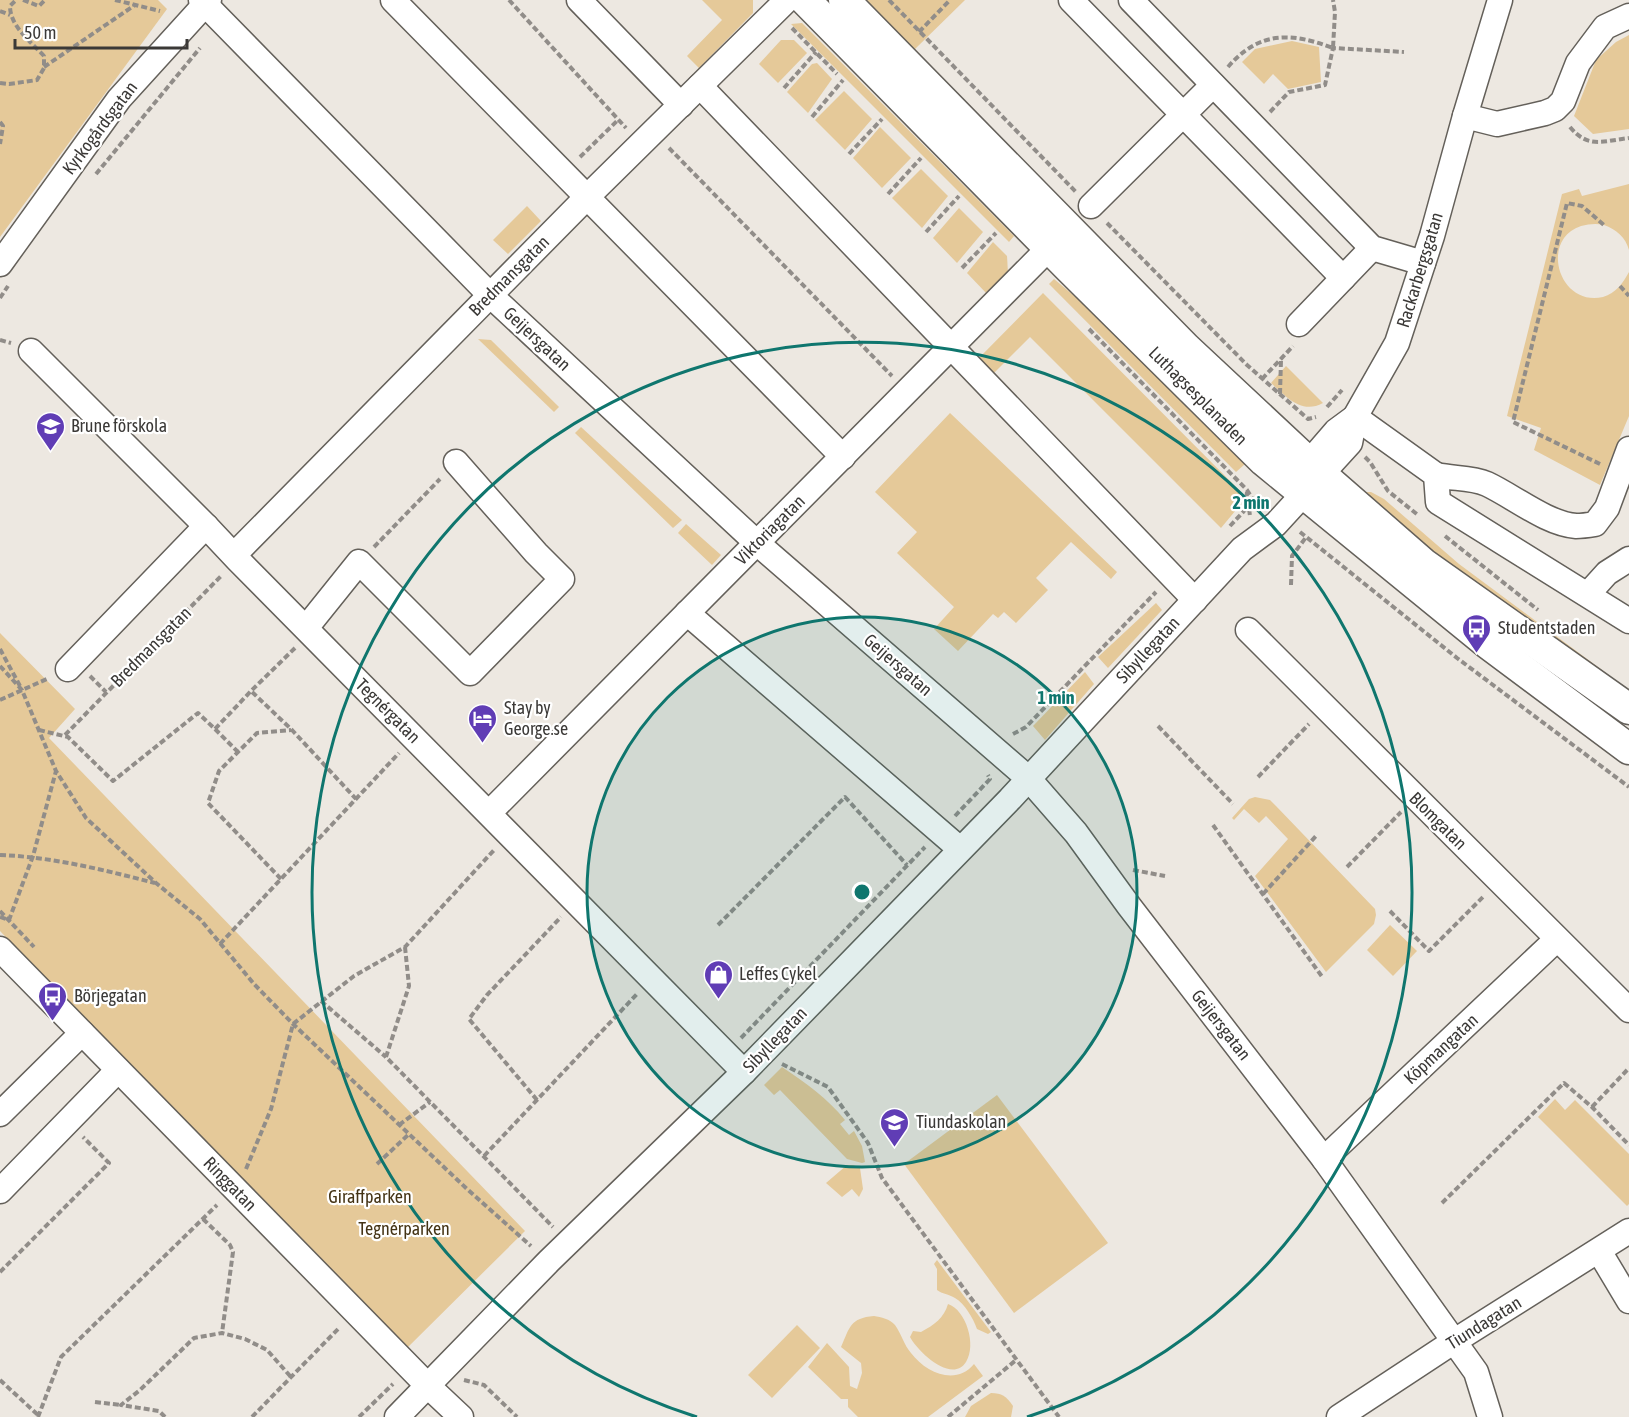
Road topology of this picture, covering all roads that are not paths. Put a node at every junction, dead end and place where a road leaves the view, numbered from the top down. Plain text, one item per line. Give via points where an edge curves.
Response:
1 (393, 0) edge
2 (579, 0) edge
3 (787, 0) edge
4 (806, 0) edge
5 (844, 0) edge
6 (1071, 0) edge
7 (1131, 0) edge
8 (1500, 0) edge
9 (205, 2) edge
10 (1629, 16) edge
11 (1213, 85) junction
12 (700, 86) junction
13 (681, 105) junction
14 (1183, 114) junction
15 (1465, 116) junction
16 (592, 192) junction
17 (1091, 206) dead end
18 (1050, 247) junction
19 (1372, 248) junction
20 (1423, 263) junction
21 (5, 272) edge
22 (1343, 278) junction
23 (490, 295) junction
24 (1297, 334) road end
25 (951, 348) junction
26 (31, 351) dead end
27 (1355, 417) junction
28 (1629, 449) edge
29 (843, 457) junction
30 (456, 462) road end
31 (1436, 475) junction
32 (1624, 477) edge
33 (1306, 479) junction
34 (206, 526) junction
35 (757, 543) junction
36 (236, 557) junction
37 (1629, 559) edge
38 (1588, 594) junction
39 (1195, 600) junction
40 (687, 613) junction
41 (1629, 621) edge
42 (308, 630) junction
43 (1248, 630) dead end
44 (68, 669) road end
45 (1629, 709) edge
46 (1629, 748) edge
47 (1028, 778) junction
48 (489, 813) junction
49 (960, 849) junction
50 (1557, 939) junction
51 (0, 949) edge
52 (1629, 1010) edge
53 (82, 1033) junction
54 (118, 1070) junction
55 (744, 1072) junction
56 (0, 1114) edge
57 (1324, 1159) junction
58 (0, 1191) edge
59 (1629, 1231) edge
60 (1599, 1251) junction
61 (1629, 1301) edge
62 (1453, 1342) junction
63 (434, 1380) junction
64 (397, 1417) edge
65 (461, 1417) edge
66 (1340, 1417) edge
67 (1490, 1417) edge

1 - 16 street
2 - 13 street
3 - 12 street, Bredmansgatan
4 - 18 main road, Luthagsesplanaden
5 - 33 main road, Luthagsesplanaden via 1186,348
6 - 14 street
7 - 11 street
8 - 15 street, Rackarbergsgatan
9 - 21 street, Kyrkogårdsgatan via 119,99
9 - 23 street, Geijersgatan via 220,22
10 - 15 street via 1605,27 1578,63 1563,102 1555,109 1497,124
11 - 14 street
11 - 19 street
12 - 13 street, Bredmansgatan
12 - 25 street
13 - 16 street, Bredmansgatan
14 - 17 street
14 - 22 street
15 - 20 street, Rackarbergsgatan
16 - 23 street, Bredmansgatan
16 - 29 street
18 - 25 street, Viktoriagatan
18 - 33 main road, Luthagsesplanaden via 1247,444
19 - 20 street
19 - 22 street
20 - 27 street, Rackarbergsgatan via 1397,344
22 - 24 street
23 - 35 street, Geijersgatan
23 - 36 street, Bredmansgatan
25 - 29 street, Viktoriagatan
25 - 39 street
26 - 34 street, Tegnérgatan
27 - 31 street
27 - 33 street, Rackarbergsgatan via 1350,443
28 - 32 street
29 - 35 street, Viktoriagatan
30 - 42 street via 562,579 470,673 359,562
31 - 32 street via 1485,483 1564,524 1577,526 1594,524
31 - 38 street via 1438,502
33 - 39 street, Sibyllegatan via 1264,514 1242,549
33 - 45 main road, Luthagsesplanaden
33 - 46 main road, Luthagsesplanaden via 1487,643
34 - 36 street, Tegnérgatan
34 - 44 street
35 - 40 street, Viktoriagatan
35 - 47 street, Geijersgatan
36 - 42 street, Tegnérgatan
37 - 38 street
38 - 41 street
39 - 47 street, Sibyllegatan
40 - 48 street, Viktoriagatan
40 - 49 street
42 - 48 street, Tegnérgatan
43 - 50 street, Blomgatan
47 - 49 street, Sibyllegatan
47 - 57 street, Geijersgatan via 1076,833
48 - 55 street, Tegnérgatan
49 - 55 street, Sibyllegatan
50 - 52 street, Blomgatan
50 - 57 street, Köpmangatan
51 - 53 street, Ringgatan
53 - 54 street, Ringgatan
53 - 56 street
54 - 58 street
54 - 63 street, Ringgatan via 410,1367
55 - 63 street, Sibyllegatan via 549,1261
57 - 62 street, Geijersgatan
59 - 60 street, Tiundagatan
60 - 61 street
60 - 62 street, Tiundagatan
62 - 66 street, Tiundagatan
62 - 67 street, Geijersgatan via 1476,1372
63 - 64 street, Sibyllegatan
63 - 65 street, Ringgatan

